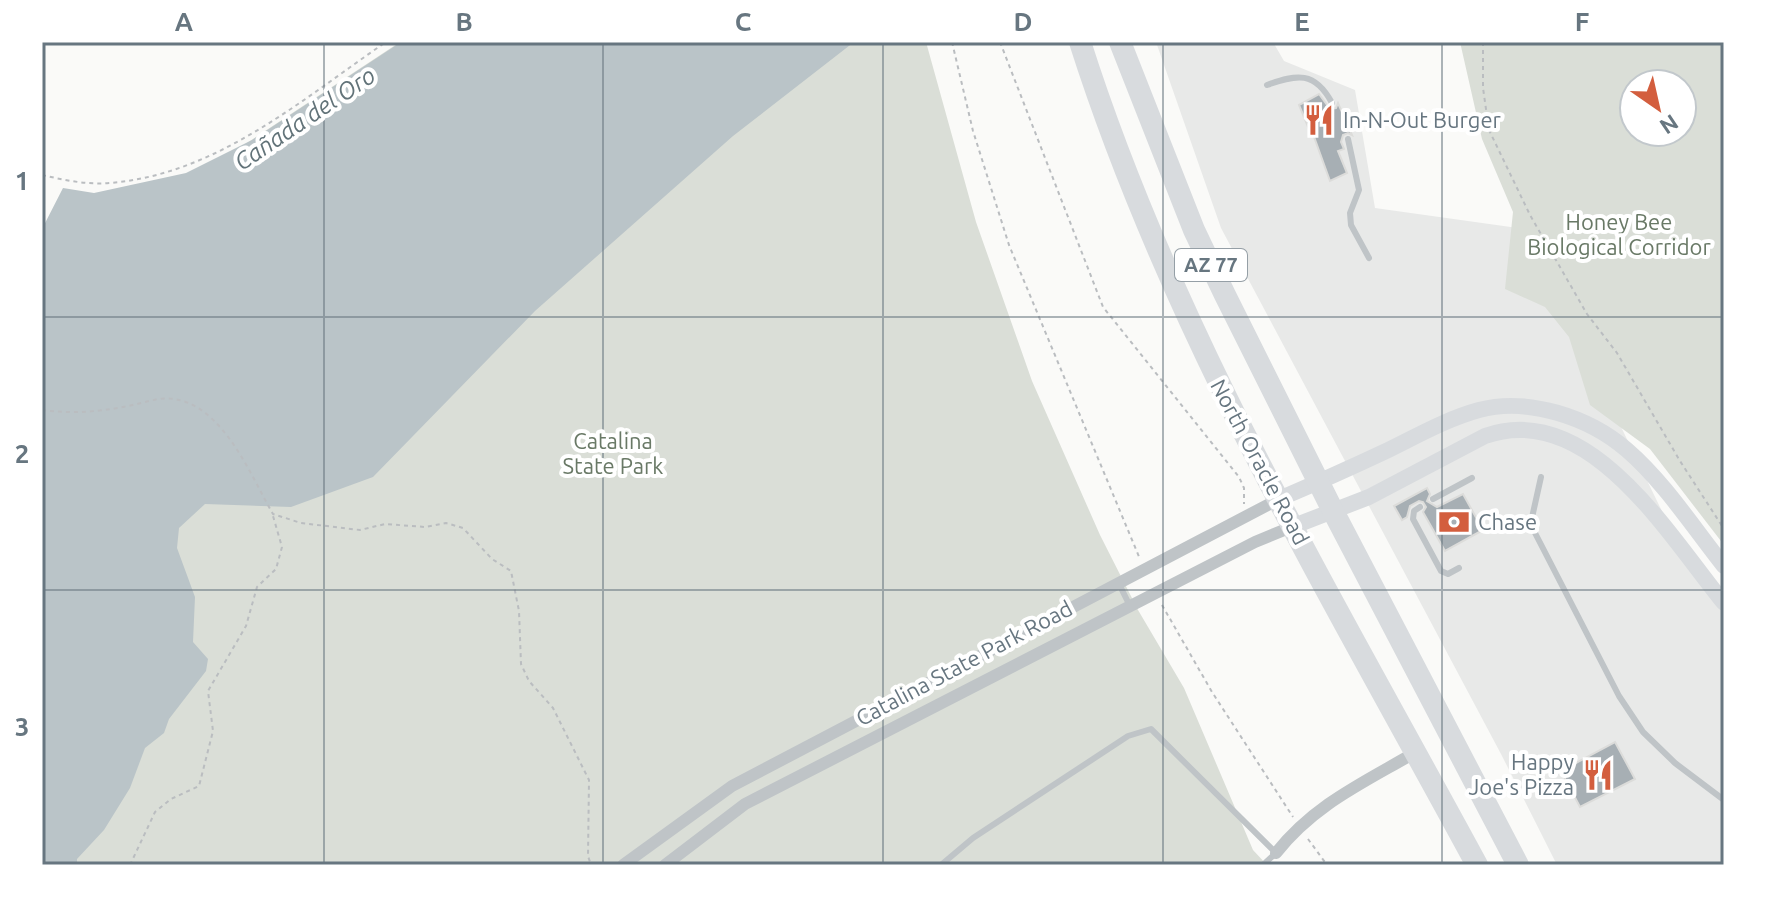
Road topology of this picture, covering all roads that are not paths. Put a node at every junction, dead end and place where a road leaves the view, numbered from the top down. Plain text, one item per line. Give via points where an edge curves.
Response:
1 (1080, 42) edge
2 (1120, 42) edge
3 (1267, 85) dead end
4 (1332, 103) dead end
5 (1348, 139) dead end
6 (1369, 258) dead end
7 (1541, 477) dead end
8 (1472, 478) dead end
9 (1318, 482) junction
10 (1279, 499) junction
11 (1433, 499) dead end
12 (1420, 507) dead end
13 (1333, 511) junction
14 (1294, 526) junction
15 (1724, 566) edge
16 (1459, 568) dead end
17 (1118, 582) junction
18 (1724, 603) edge
19 (1130, 606) junction
20 (1416, 752) junction
21 (1724, 800) edge
22 (1276, 853) junction
23 (623, 865) edge
24 (665, 865) edge
25 (941, 865) edge
26 (1263, 865) edge
27 (1477, 865) edge
28 (1518, 865) edge

1 - 10 highway, North Oracle Road / AZ 77 via 1161,262
2 - 9 highway, North Oracle Road / AZ 77 via 1194,230
3 - 4 lane via 1294,76 1310,80 1325,88
5 - 6 lane via 1359,190 1351,225
7 - 21 lane via 1533,529 1619,696 1643,732
8 - 11 lane
9 - 10 street, Catalina State Park Road
9 - 13 highway, North Oracle Road / AZ 77
9 - 15 street, Catalina State Park Road via 1456,418 1495,407 1535,409 1587,425 1627,450
10 - 14 highway, North Oracle Road / AZ 77
10 - 17 street, Catalina State Park Road
12 - 16 lane via 1413,519 1441,571 1448,574
13 - 14 street
13 - 18 street via 1497,431 1551,435 1589,451 1613,469
13 - 28 highway, North Oracle Road / AZ 77
14 - 19 street, Catalina State Park Road
14 - 20 highway, North Oracle Road / AZ 77
17 - 19 lane
17 - 23 street, Catalina State Park Road via 732,786
19 - 24 street, Catalina State Park Road via 745,804
20 - 22 street via 1320,808
20 - 27 highway, North Oracle Road / AZ 77
22 - 25 lane via 1151,729 1128,736 973,838
22 - 26 lane

